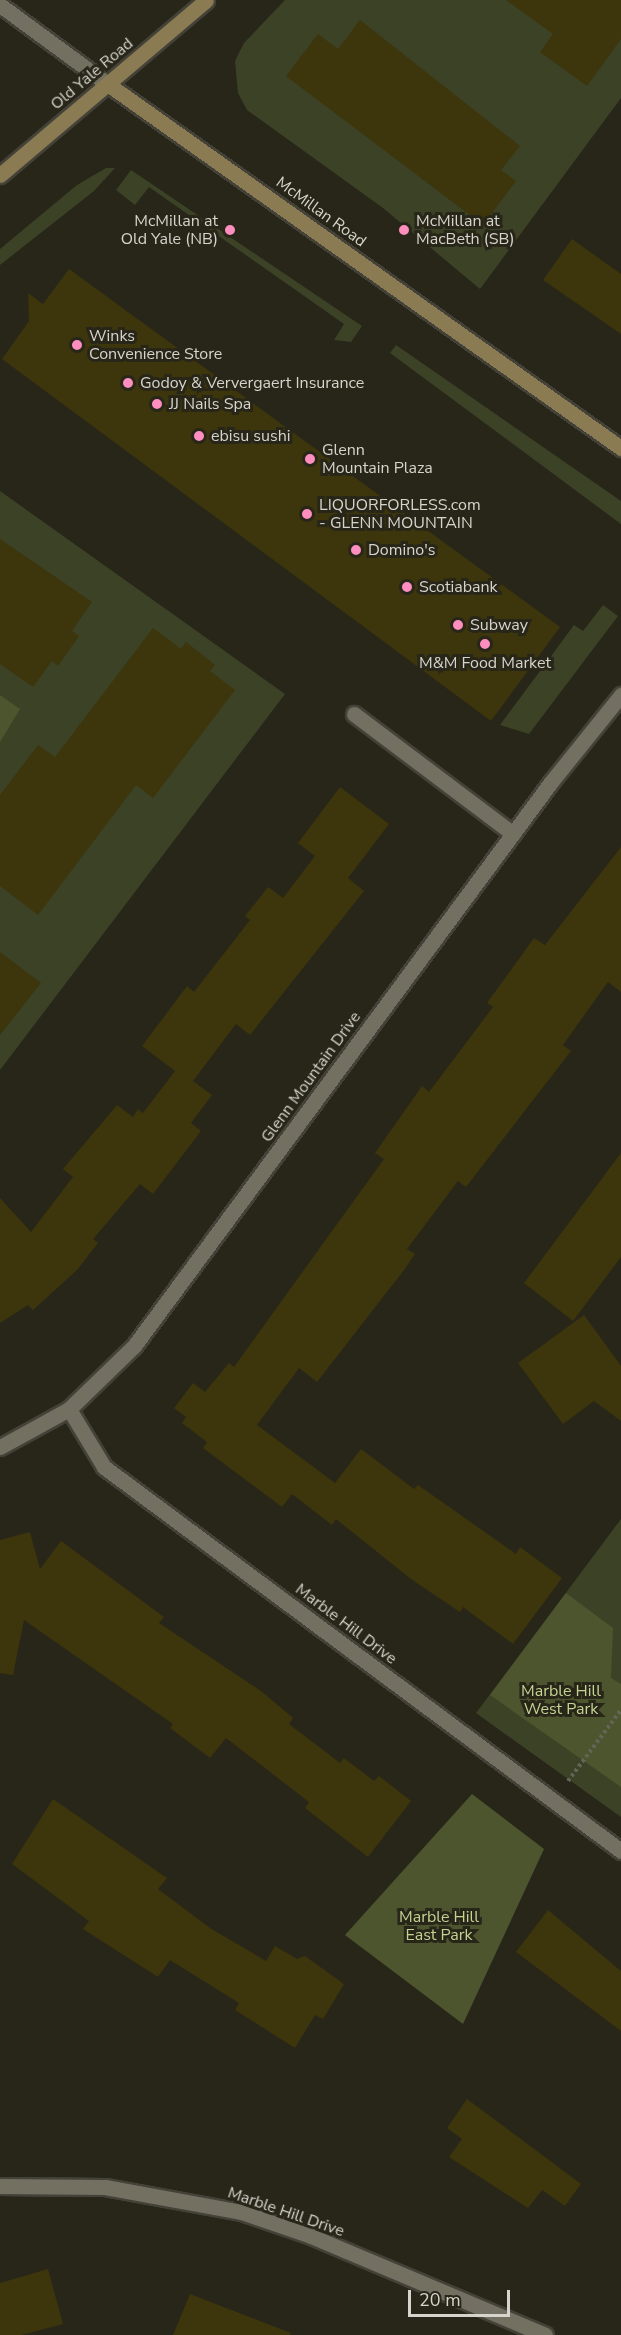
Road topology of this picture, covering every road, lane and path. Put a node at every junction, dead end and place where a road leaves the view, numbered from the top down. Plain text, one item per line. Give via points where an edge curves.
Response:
1 (206, 0) edge
2 (0, 5) edge
3 (109, 85) junction
4 (0, 175) edge
5 (621, 448) edge
6 (621, 695) edge
7 (354, 714) dead end
8 (513, 834) junction
9 (69, 1409) junction
10 (0, 1447) edge
11 (621, 1710) edge
12 (553, 1801) junction
13 (621, 1851) edge
14 (0, 2186) edge
15 (545, 2335) edge

1 - 3 main road, Old Yale Road
2 - 3 street, McMillan Road
3 - 4 main road, Old Yale Road
3 - 5 main road, McMillan Road
6 - 8 street, Glenn Mountain Drive
7 - 8 street
8 - 9 street, Glenn Mountain Drive via 134,1346
9 - 10 street, Glenn Mountain Drive
9 - 12 street, Marble Hill Drive via 104,1467
11 - 12 path
12 - 13 street, Marble Hill Drive
14 - 15 street, Marble Hill Drive via 105,2187 241,2212 311,2236

